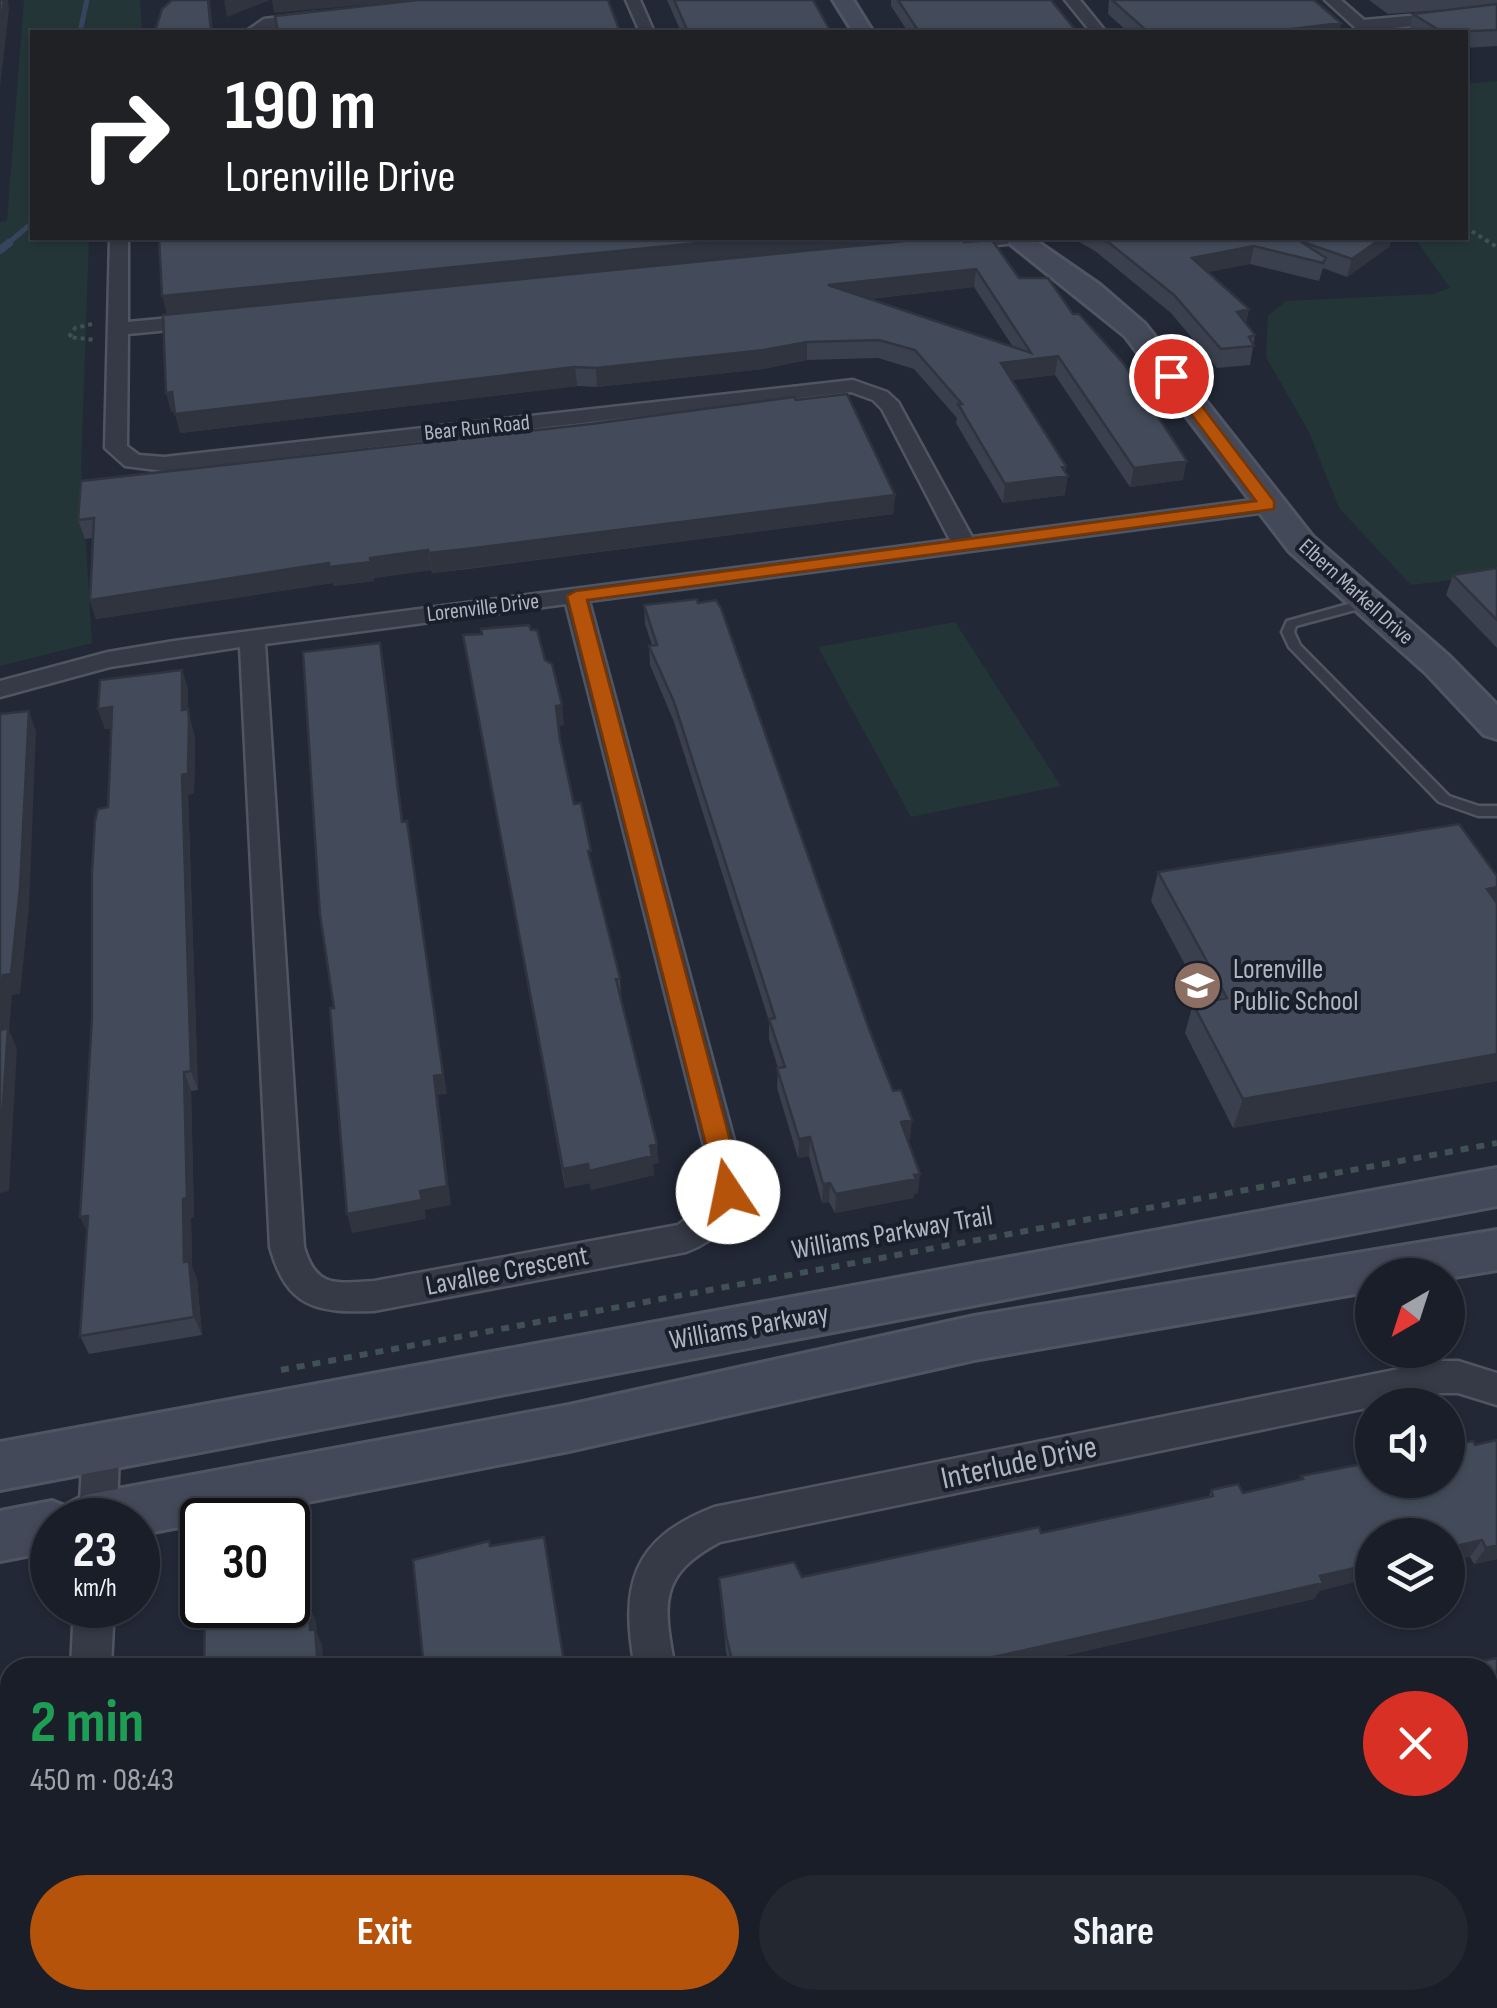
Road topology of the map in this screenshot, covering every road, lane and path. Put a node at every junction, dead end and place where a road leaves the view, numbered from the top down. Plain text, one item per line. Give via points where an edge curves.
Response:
1 (633, 0) edge
2 (843, 0) edge
3 (1072, 0) edge
4 (1332, 0) edge
5 (1497, 12) edge
6 (324, 16) edge
7 (1364, 29) edge
8 (256, 30) edge
9 (646, 30) edge
10 (862, 30) edge
11 (1097, 30) edge
12 (1468, 229) edge
13 (119, 240) edge
14 (988, 240) edge
15 (1019, 240) edge
16 (922, 247) edge
17 (1497, 247) edge
18 (230, 318) edge
19 (108, 331) junction
20 (1268, 505) junction
21 (965, 546) junction
22 (576, 596) junction
23 (1366, 603) junction
24 (252, 638) junction
25 (0, 688) edge
26 (1497, 727) edge
27 (1497, 811) edge
28 (1497, 1143) edge
29 (1497, 1187) edge
30 (1497, 1250) edge
31 (270, 1373) dead end
32 (1497, 1388) edge
33 (101, 1446) junction
34 (0, 1466) edge
35 (89, 1498) edge
36 (160, 1506) edge
37 (30, 1531) edge
38 (0, 1536) edge
39 (93, 1628) edge
40 (91, 1658) edge
41 (653, 1658) edge

1 - 9 street
2 - 10 main road
3 - 11 street
4 - 7 street
5 - 7 street
6 - 8 street via 269,22
12 - 17 path
13 - 19 street, Bear Run Road
14 - 16 street
15 - 20 main road, Elbern Markell Drive via 1135,330
18 - 19 street
19 - 19 path via 75,341 68,334 81,326
19 - 21 street, Bear Run Road via 116,448 146,464 867,389 890,406
20 - 21 street, Lorenville Drive
20 - 23 main road, Elbern Markell Drive
21 - 22 street, Lorenville Drive
22 - 24 street, Lorenville Drive
22 - 24 street, Lavallee Crescent via 728,1192 718,1213 686,1238 374,1296 330,1298 308,1290 292,1272 286,1246
23 - 26 main road, Elbern Markell Drive
23 - 27 lane via 1291,624 1295,647 1444,800
24 - 25 street, Lorenville Drive via 108,660
28 - 31 path, Williams Parkway Trail
29 - 33 main road, Williams Parkway
30 - 36 main road, Williams Parkway via 974,1338 569,1428
32 - 41 street, Interlude Drive via 1440,1377 714,1525 686,1538 651,1573 645,1619
33 - 34 main road, Williams Parkway
33 - 35 street
37 - 38 main road, Williams Parkway
39 - 40 street

